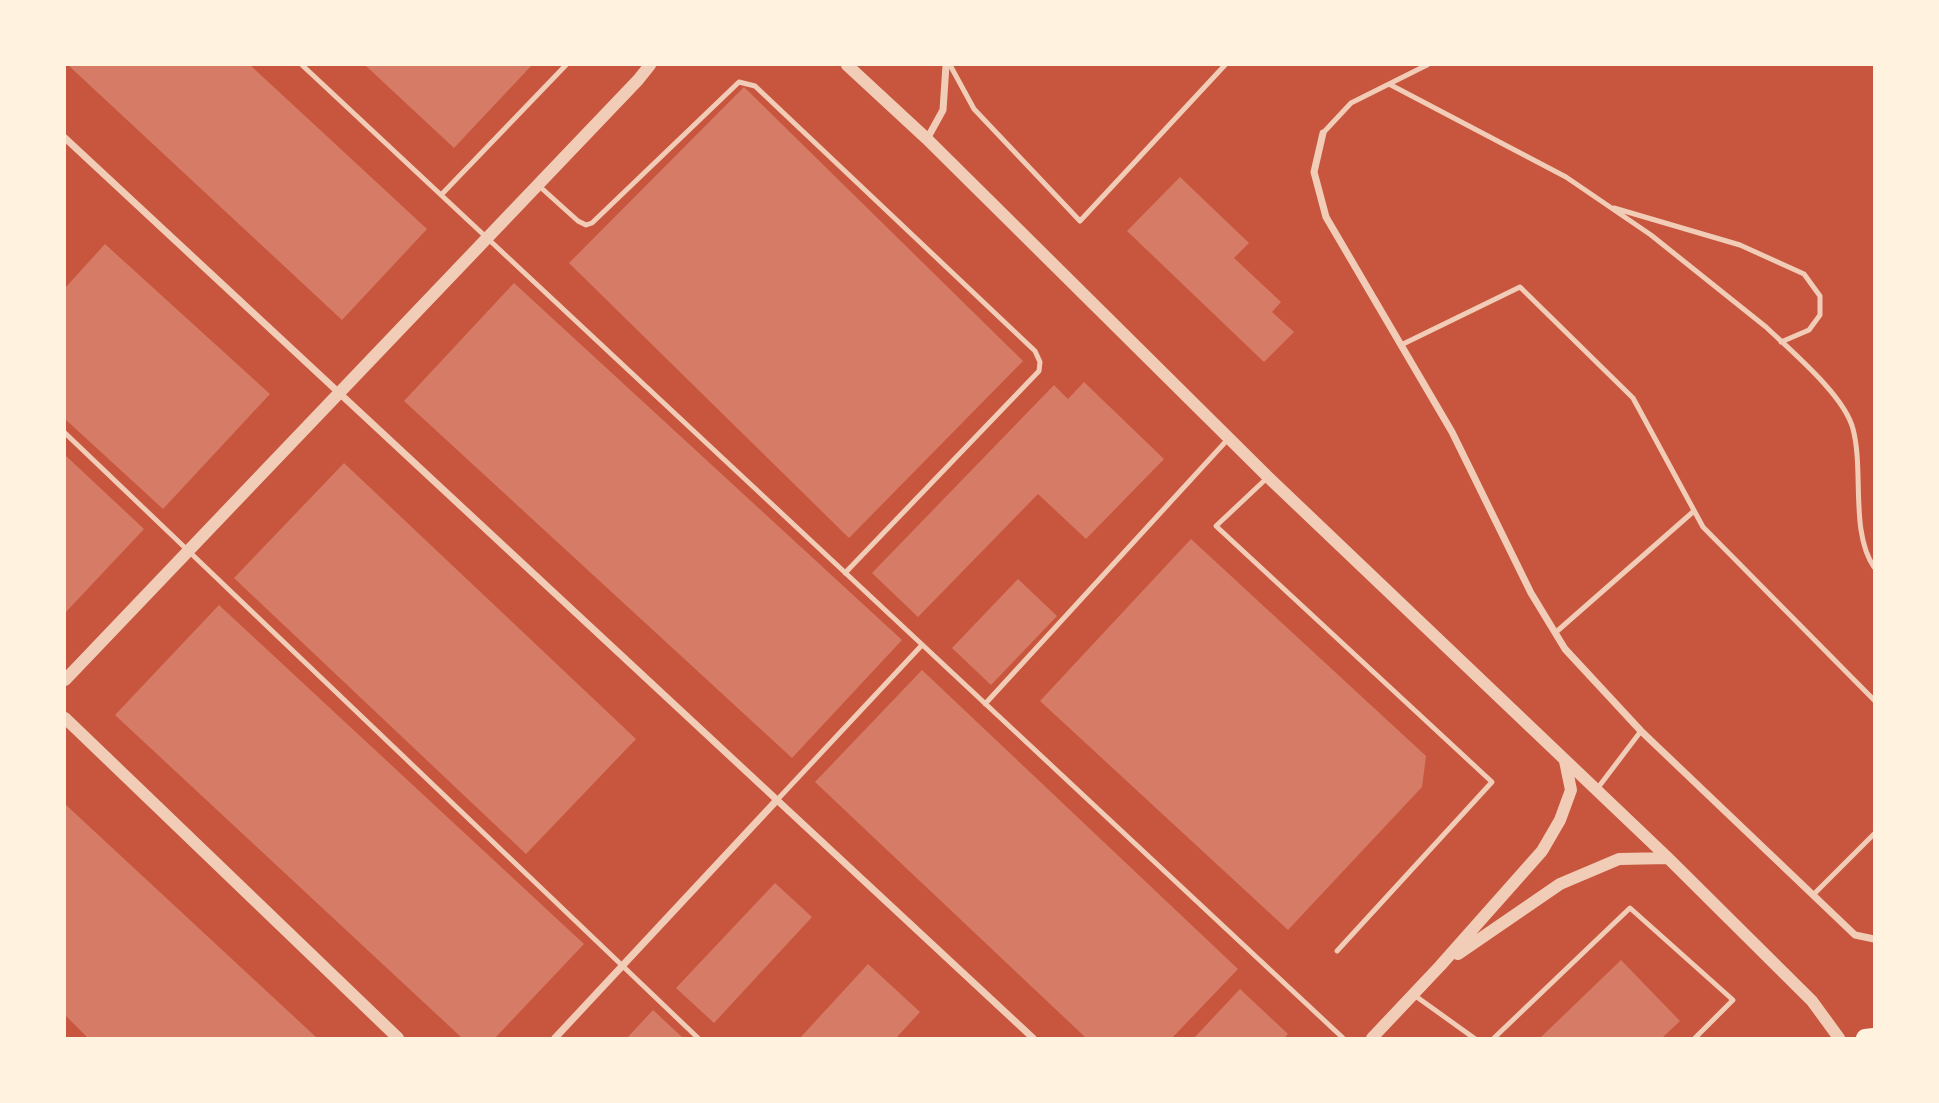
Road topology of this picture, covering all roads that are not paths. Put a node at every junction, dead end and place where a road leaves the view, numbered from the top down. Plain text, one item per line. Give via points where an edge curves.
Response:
1 (302, 65) edge
2 (566, 65) edge
3 (650, 65) edge
4 (659, 65) edge
5 (847, 65) edge
6 (948, 65) edge
7 (1225, 65) edge
8 (1427, 65) edge
9 (638, 80) junction
10 (1389, 84) junction
11 (1323, 133) joint
12 (65, 138) edge
13 (927, 139) junction
14 (538, 184) junction
15 (441, 195) junction
16 (1608, 206) junction
17 (487, 239) junction
18 (1781, 342) junction
19 (1401, 345) junction
20 (340, 392) junction
21 (65, 433) edge
22 (1229, 438) junction
23 (1268, 477) junction
24 (1694, 511) junction
25 (189, 551) junction
26 (1874, 567) edge
27 (845, 573) junction
28 (1555, 633) junction
29 (922, 645) junction
30 (65, 680) edge
31 (1874, 700) edge
32 (985, 704) junction
33 (65, 718) edge
34 (1641, 731) junction
35 (1565, 761) junction
36 (1597, 789) junction
37 (777, 800) junction
38 (1874, 834) edge
39 (1668, 858) junction
40 (1813, 895) junction
41 (1874, 939) edge
42 (1337, 951) dead end
43 (622, 966) junction
44 (1440, 966) junction
45 (1413, 995) junction
46 (1874, 1037) edge
47 (398, 1038) edge
48 (555, 1038) edge
49 (698, 1038) edge
50 (1033, 1038) edge
51 (1343, 1038) edge
52 (1372, 1038) edge
53 (1474, 1038) edge
54 (1493, 1038) edge
55 (1695, 1038) edge
56 (1839, 1038) edge
57 (1865, 1038) edge

1 - 15 lane
2 - 15 lane
3 - 9 street
4 - 9 street
5 - 13 street
6 - 7 lane via 974,109 1080,221
6 - 13 street via 943,110
8 - 10 lane
9 - 14 street
10 - 11 lane via 1351,103
10 - 16 lane via 1566,177
11 - 19 street via 1314,172 1326,217
12 - 20 street
13 - 22 street
14 - 17 street
14 - 27 lane via 578,221 592,223 740,82 755,86 1035,351 1040,371
15 - 17 lane
16 - 18 lane via 1651,235
16 - 18 lane via 1740,245 1804,274 1820,296 1820,316 1810,330
17 - 20 street
17 - 27 lane
18 - 26 lane via 1837,398 1853,428 1859,514 1867,557
19 - 24 lane via 1520,287 1633,398
19 - 28 street via 1452,432
20 - 25 street
20 - 37 street
21 - 25 lane
22 - 23 street
22 - 32 lane
23 - 35 street
23 - 42 lane via 1216,526 1492,782
24 - 28 lane
24 - 31 lane via 1703,527
25 - 30 street
25 - 43 lane
27 - 29 lane
28 - 34 street
29 - 32 lane
29 - 37 lane
32 - 51 lane
33 - 47 street
34 - 36 lane
34 - 40 street
35 - 36 street
35 - 44 street via 1571,790 1542,851
36 - 39 street
37 - 43 street
37 - 50 street
38 - 40 lane
39 - 44 street via 1619,859 1560,884
39 - 56 street via 1812,1001
40 - 41 street via 1855,935
43 - 48 street
43 - 49 lane
44 - 45 street
45 - 52 street
45 - 53 lane
46 - 57 main road
54 - 55 lane via 1630,908 1733,1000

